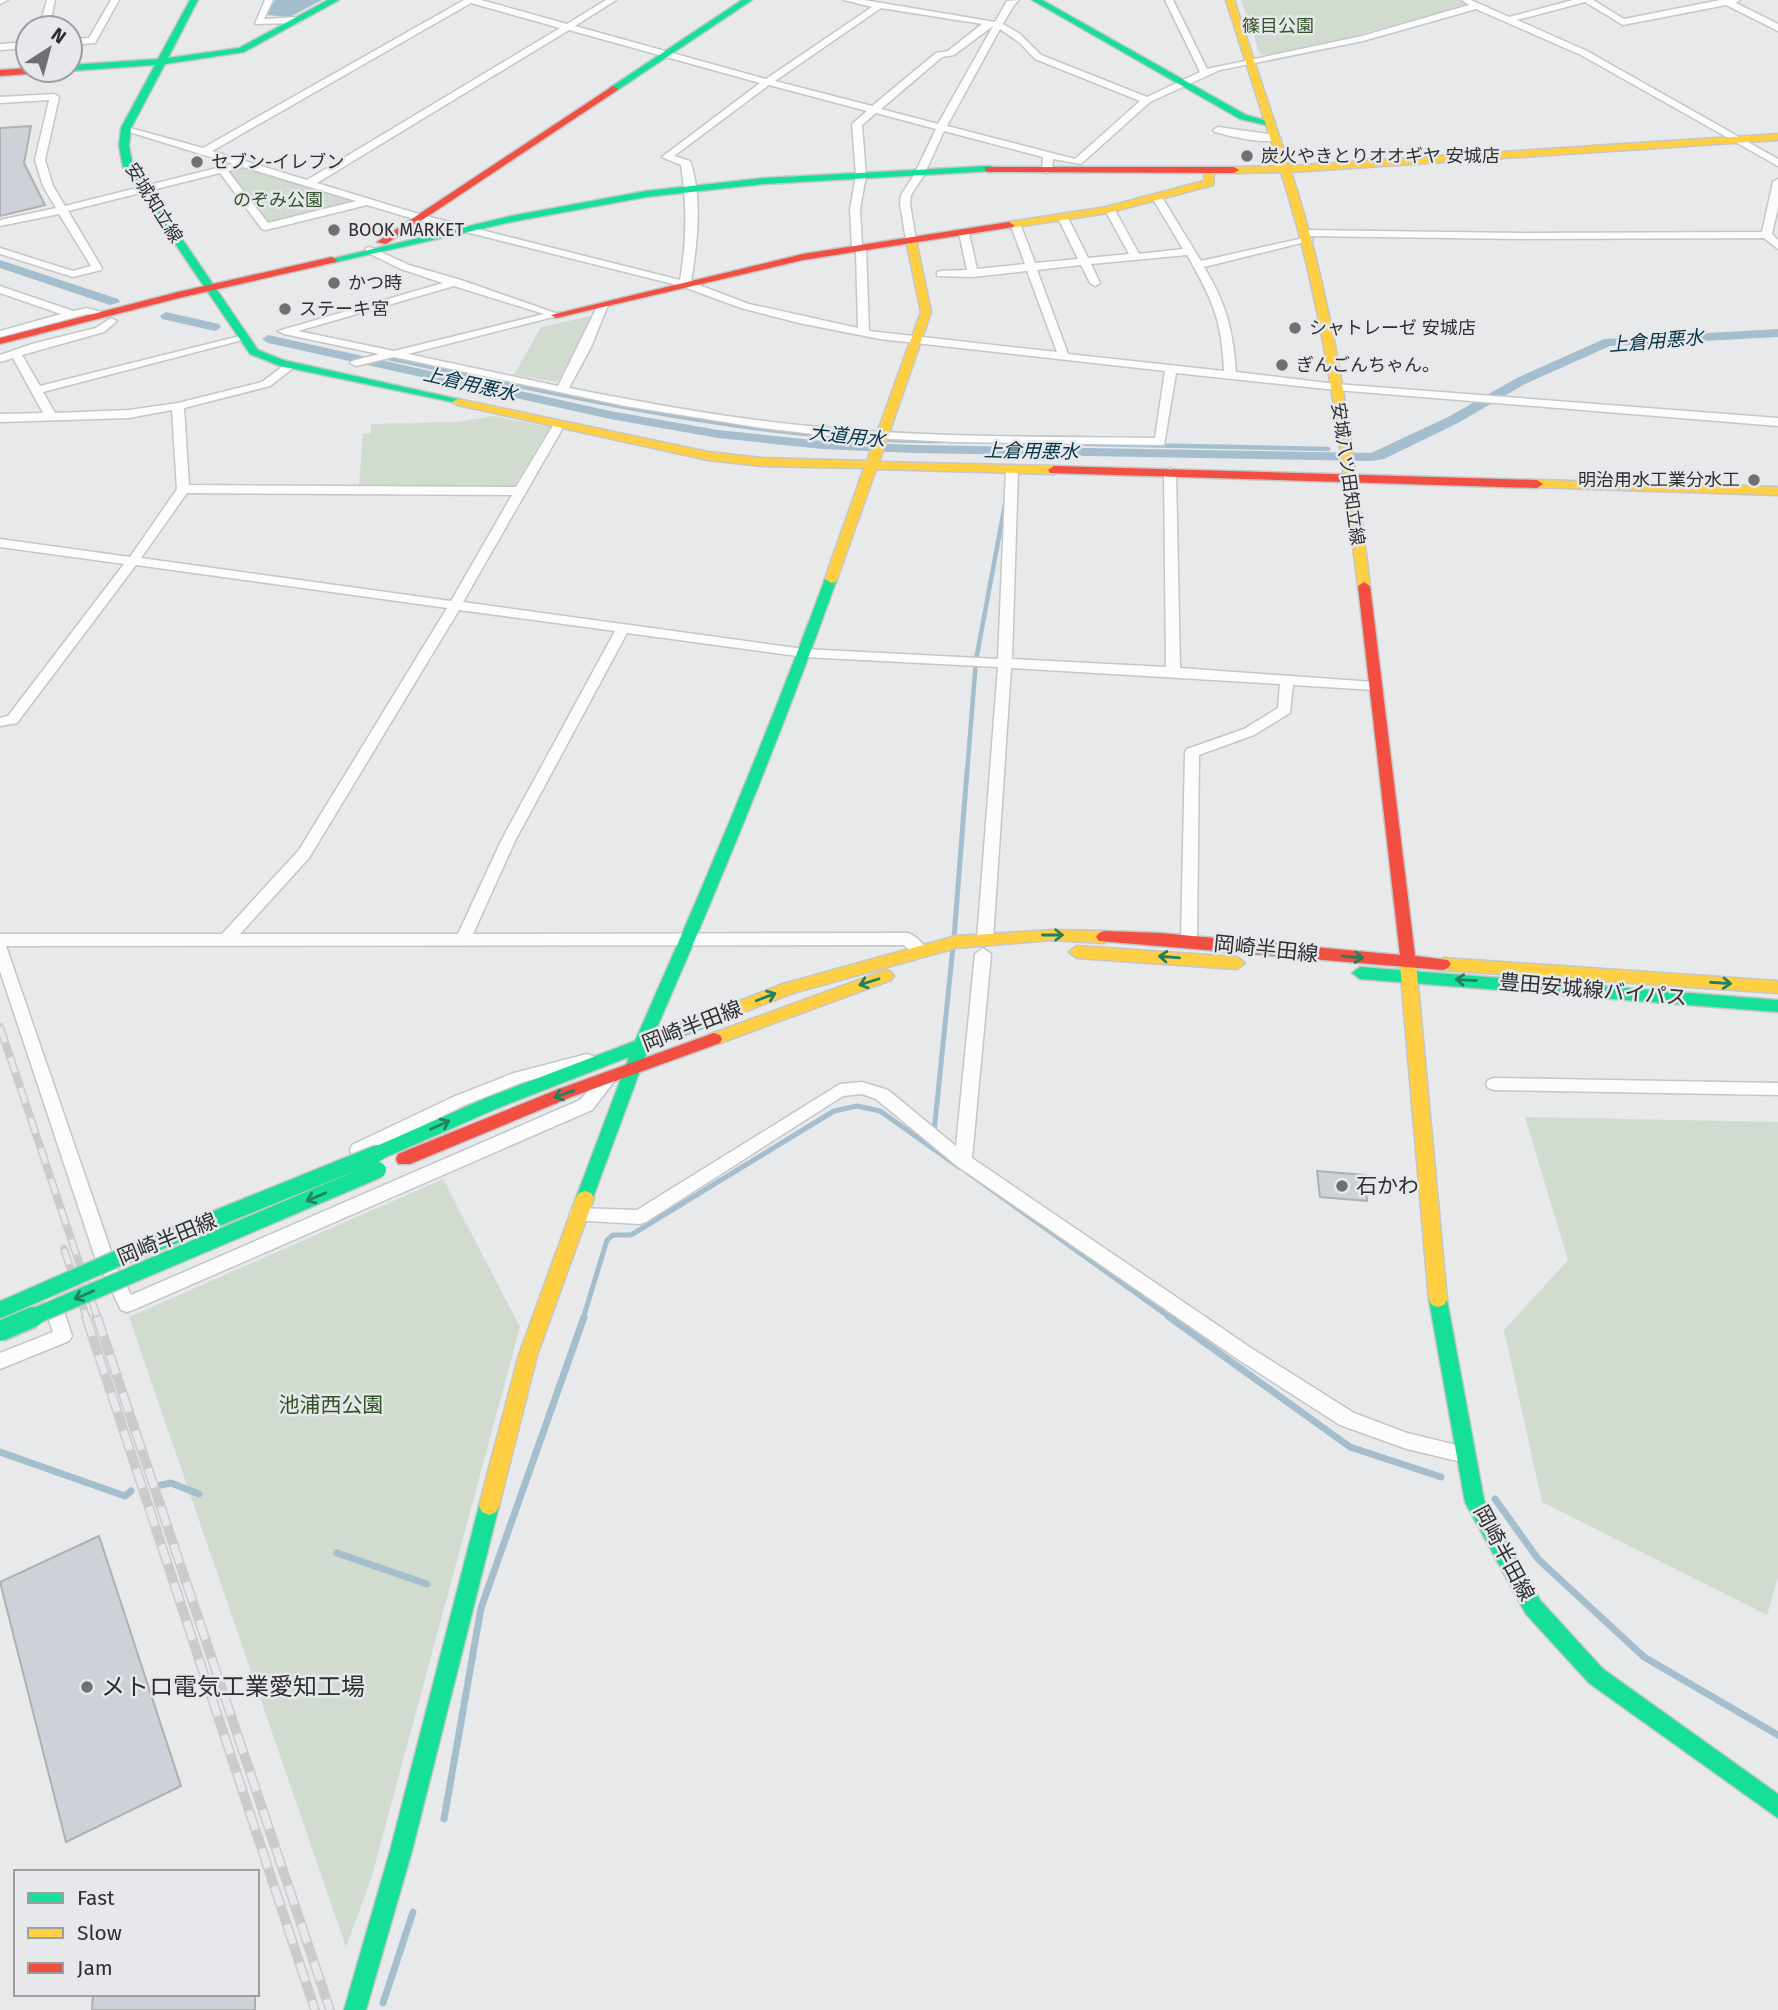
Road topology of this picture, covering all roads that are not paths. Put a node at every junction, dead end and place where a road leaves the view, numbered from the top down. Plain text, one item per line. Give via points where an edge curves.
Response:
1 (115, 0) edge
2 (194, 0) edge
3 (269, 0) edge
4 (335, 0) edge
5 (470, 0) edge
6 (612, 0) edge
7 (748, 0) edge
8 (848, 0) edge
9 (1015, 0) edge
10 (1035, 0) edge
11 (1169, 0) edge
12 (1230, 0) edge
13 (1464, 0) edge
14 (1585, 0) edge
15 (1729, 1) edge
16 (880, 5) junction
17 (1476, 6) junction
18 (298, 20) junction
19 (1507, 20) junction
20 (995, 24) junction
21 (568, 26) junction
22 (1778, 28) edge
23 (84, 41) edge
24 (666, 54) junction
25 (158, 62) junction
26 (1250, 62) junction
27 (84, 67) edge
28 (1205, 74) junction
29 (767, 82) junction
30 (1184, 83) junction
31 (0, 100) edge
32 (1147, 100) junction
33 (874, 108) junction
34 (942, 126) junction
35 (125, 128) junction
36 (1218, 130) dead end
37 (1273, 130) junction
38 (1778, 137) edge
39 (1738, 139) junction
40 (205, 152) junction
41 (1768, 158) junction
42 (1047, 162) junction
43 (1778, 163) edge
44 (243, 164) junction
45 (222, 169) junction
46 (1287, 169) junction
47 (1778, 170) edge
48 (1209, 171) junction
49 (919, 175) junction
50 (861, 176) junction
51 (1778, 182) edge
52 (308, 184) junction
53 (691, 188) junction
54 (144, 190) junction
55 (1158, 199) junction
56 (366, 202) junction
57 (62, 210) junction
58 (1110, 210) junction
59 (418, 217) junction
60 (1063, 218) junction
61 (0, 223) edge
62 (1016, 226) junction
63 (468, 228) junction
64 (964, 233) junction
65 (1767, 235) junction
66 (1307, 236) junction
67 (911, 240) junction
68 (1778, 246) edge
69 (859, 248) junction
70 (370, 250) junction
71 (0, 251) edge
72 (1190, 252) junction
73 (1136, 256) junction
74 (1084, 261) junction
75 (1196, 265) junction
76 (1029, 266) junction
77 (941, 274) dead end
78 (973, 274) junction
79 (457, 282) junction
80 (1095, 283) dead end
81 (685, 284) junction
82 (0, 289) edge
83 (210, 289) junction
84 (603, 305) junction
85 (74, 315) junction
86 (556, 315) junction
87 (107, 317) junction
88 (0, 334) edge
89 (863, 334) junction
90 (244, 338) junction
91 (918, 340) junction
92 (0, 341) edge
93 (0, 349) edge
94 (393, 352) junction
95 (17, 355) junction
96 (1064, 357) junction
97 (0, 359) edge
98 (291, 365) junction
99 (1171, 369) junction
100 (324, 371) junction
101 (1230, 376) junction
102 (1336, 387) junction
103 (37, 390) junction
104 (562, 390) junction
105 (178, 406) junction
106 (50, 415) junction
107 (0, 418) edge
108 (1778, 422) edge
109 (559, 424) junction
110 (883, 436) junction
111 (874, 460) junction
112 (1348, 462) junction
113 (1012, 469) junction
114 (1170, 472) junction
115 (183, 489) junction
116 (519, 491) junction
117 (1778, 491) edge
118 (0, 542) edge
119 (133, 561) junction
120 (454, 604) junction
121 (623, 628) junction
122 (804, 653) junction
123 (1005, 663) junction
124 (1173, 672) junction
125 (1287, 680) junction
126 (1374, 686) junction
127 (0, 722) edge
128 (0, 940) edge
129 (226, 940) junction
130 (463, 940) junction
131 (688, 940) junction
132 (1189, 941) junction
133 (984, 946) junction
134 (0, 948) edge
135 (919, 950) junction
136 (1408, 959) junction
137 (1256, 965) dead end
138 (1339, 972) dead end
139 (1408, 977) junction
140 (1778, 987) edge
141 (1778, 1006) edge
142 (640, 1046) junction
143 (635, 1067) junction
144 (605, 1071) junction
145 (1494, 1084) dead end
146 (1778, 1089) edge
147 (963, 1161) junction
148 (578, 1215) junction
149 (104, 1257) junction
150 (0, 1298) edge
151 (0, 1310) edge
152 (0, 1331) edge
153 (0, 1361) edge
154 (1466, 1455) junction
155 (1778, 1807) edge
156 (355, 2010) edge

1 - 23 street via 92,41
2 - 25 street
3 - 18 street via 258,22
4 - 18 street
5 - 21 street
5 - 40 street
6 - 21 street
7 - 24 street
8 - 16 street
9 - 20 street
10 - 30 street
11 - 28 street
12 - 26 street, 安城八ツ田知立線
13 - 17 street
14 - 15 street via 1623,22
14 - 19 street
15 - 22 street
16 - 20 street
16 - 29 street
17 - 19 street
17 - 26 street via 1363,38
18 - 25 street via 241,50
19 - 39 street via 1584,53
20 - 32 street via 1030,46 1038,57
20 - 33 street via 951,53 939,55
20 - 34 street
21 - 24 street
21 - 52 street
24 - 29 street
24 - 59 street
25 - 27 street
25 - 35 street
26 - 28 street
26 - 37 street, 安城八ツ田知立線
28 - 30 street
29 - 33 street
29 - 53 street via 667,157 686,163
30 - 32 street
30 - 37 street
31 - 57 street via 54,97 40,160
32 - 42 street via 1077,162
33 - 34 street
33 - 50 street via 857,124
34 - 42 street
34 - 49 street
35 - 40 street
35 - 54 street, 安城知立線 via 128,167
36 - 37 street via 1256,137
37 - 46 street, 安城八ツ田知立線
38 - 39 street
39 - 41 street
39 - 46 street
40 - 44 street
41 - 43 street
41 - 47 street
42 - 48 street
42 - 49 street
44 - 45 street
44 - 52 street
45 - 54 street
45 - 56 street via 266,227
46 - 48 street
46 - 66 street, 安城八ツ田知立線
48 - 55 street via 1209,183
49 - 50 street
49 - 67 street via 906,195
50 - 53 street
50 - 69 street via 855,209
51 - 65 street
52 - 56 street
53 - 63 street
53 - 81 street via 694,223
54 - 57 street
54 - 83 street, 安城知立線
55 - 58 street
55 - 72 street
56 - 59 street
57 - 61 street
57 - 71 street via 97,268 73,274
58 - 60 street
58 - 73 street
59 - 63 street
59 - 70 street
60 - 62 street
60 - 74 street
62 - 64 street
62 - 76 street
63 - 70 street
63 - 81 street
64 - 67 street
64 - 78 street
65 - 66 street
65 - 68 street
66 - 75 street
66 - 102 street, 安城八ツ田知立線
67 - 69 street
67 - 91 street via 926,312
69 - 81 street
69 - 89 street
70 - 79 street via 405,267
70 - 83 street
72 - 73 street
72 - 75 street
73 - 74 street
74 - 76 street
74 - 80 street
75 - 101 street via 1215,294
76 - 78 street
76 - 96 street
77 - 78 street
79 - 86 street
79 - 94 street via 284,331
81 - 84 street
81 - 89 street via 745,306
82 - 85 street
83 - 87 street
83 - 90 street, 安城知立線
84 - 86 street
84 - 104 street
85 - 87 street via 94,310
85 - 88 street
86 - 94 street
87 - 92 street
87 - 93 street
87 - 95 street via 100,331
89 - 91 street
90 - 98 street, 安城知立線 via 259,355
90 - 103 street
91 - 96 street
91 - 110 street
94 - 100 street
94 - 104 street
95 - 97 street
95 - 103 street
96 - 99 street
98 - 100 street, 安城知立線
98 - 105 street via 266,384
99 - 101 street
99 - 110 street via 1160,442
100 - 109 street, 安城知立線
101 - 102 street
102 - 108 street
102 - 112 street, 安城八ツ田知立線
103 - 106 street
104 - 110 street via 731,419
105 - 106 street via 129,414
105 - 115 street
106 - 107 street
109 - 111 street, 安城知立線 via 708,456 762,462
109 - 116 street
110 - 111 street
111 - 113 street, 安城知立線
111 - 122 street
112 - 114 street, 安城知立線
112 - 117 street, 安城知立線
112 - 126 street, 安城八ツ田知立線
113 - 114 street, 安城知立線
113 - 123 street
114 - 124 street
115 - 116 street
115 - 119 street
116 - 120 street
118 - 119 street
119 - 120 street
119 - 127 street via 12,720
120 - 121 street
120 - 129 street via 304,854
121 - 122 street
121 - 130 street via 509,841
122 - 123 street
122 - 131 street
123 - 124 street
123 - 133 street
124 - 125 street
125 - 126 street
125 - 132 street via 1285,710 1249,732 1192,752
126 - 136 street, 安城八ツ田知立線
128 - 129 street
129 - 130 street
130 - 131 street
131 - 135 street via 908,939
131 - 142 street
133 -> 132 street, 岡崎半田線 via 1052,935
132 -> 136 street, 岡崎半田線
133 - 135 street, 岡崎半田線
137 -> 133 street, 岡崎半田線
133 -> 143 street, 岡崎半田線 via 861,984
133 - 147 street
134 - 149 street
142 -> 135 street, 岡崎半田線 via 789,988
136 - 139 street, 岡崎半田線
136 -> 140 street, 豊田安城線バイパス
138 - 139 street, 岡崎半田線
141 -> 139 street, 豊田安城線バイパス
139 - 154 street, 岡崎半田線 via 1438,1304
142 - 143 street
142 - 144 street, 岡崎半田線
143 - 144 street, 岡崎半田線
143 - 148 street
144 - 149 street via 583,1059 520,1077 459,1101 336,1162
144 - 149 street via 586,1105 127,1305
151 -> 144 street, 岡崎半田線, bridge via 492,1103
144 -> 152 street, 岡崎半田線, bridge via 565,1093
145 - 146 street
147 - 148 street via 882,1094 862,1088 840,1090 640,1217
147 - 154 street via 1347,1419 1407,1441
148 - 156 street via 528,1355 401,1851
150 - 153 street via 44,1279 63,1336
154 - 155 street, 岡崎半田線 via 1475,1502 1533,1607 1596,1676

